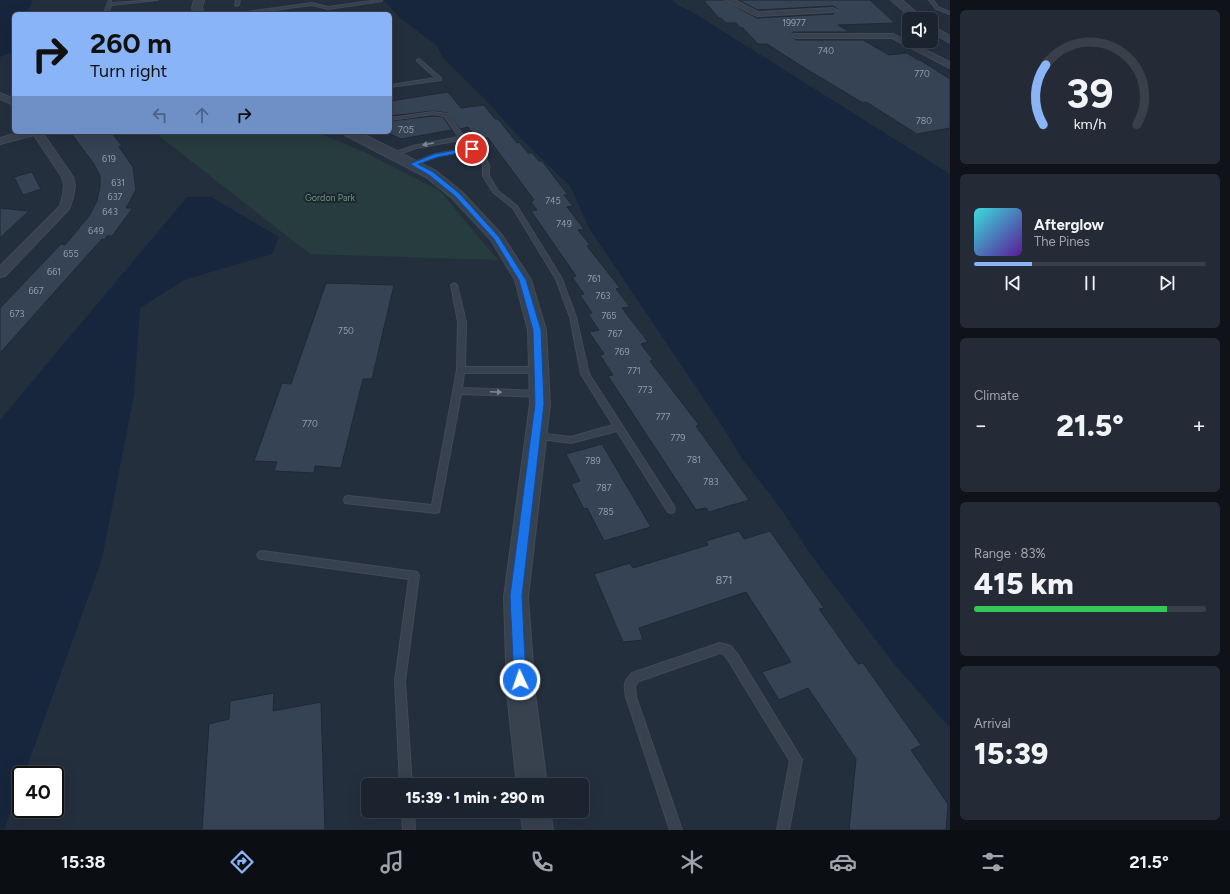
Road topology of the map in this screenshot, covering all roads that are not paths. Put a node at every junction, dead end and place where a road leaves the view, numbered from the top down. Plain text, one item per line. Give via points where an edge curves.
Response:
1 (156, 0) edge
2 (199, 0) edge
3 (238, 0) edge
4 (728, 0) edge
5 (824, 0) edge
6 (896, 0) edge
7 (931, 0) edge
8 (380, 1) dead end
9 (110, 2) edge
10 (238, 5) dead end
11 (107, 12) edge
12 (199, 12) edge
13 (250, 12) edge
14 (911, 12) edge
15 (950, 13) edge
16 (938, 32) edge
17 (796, 36) dead end
18 (950, 40) edge
19 (419, 60) dead end
20 (950, 64) edge
21 (392, 86) edge
22 (0, 96) edge
23 (12, 101) edge
24 (392, 119) edge
25 (25, 134) edge
26 (38, 134) edge
27 (353, 134) edge
28 (462, 138) junction
29 (0, 141) edge
30 (472, 149) junction
31 (394, 154) junction
32 (414, 164) junction
33 (0, 273) edge
34 (454, 285) dead end
35 (461, 370) junction
36 (539, 370) junction
37 (457, 391) junction
38 (540, 394) junction
39 (619, 427) junction
40 (536, 436) junction
41 (348, 500) dead end
42 (671, 509) dead end
43 (262, 555) dead end
44 (406, 778) edge
45 (531, 778) edge
46 (408, 818) edge
47 (536, 818) edge
48 (409, 830) edge
49 (538, 830) edge
50 (676, 830) edge
51 (783, 830) edge

1 - 9 lane
2 - 12 street
3 - 10 lane
4 - 5 street via 757,14 833,10
6 - 14 street
7 - 15 lane via 937,8
8 - 13 lane via 328,8 312,4
9 - 11 lane
16 - 18 street
17 - 20 street via 893,36
19 - 21 lane via 439,79
22 - 23 street
24 - 28 lane via 433,112 446,115
25 - 29 street
26 - 33 street via 66,174 69,194 65,207
27 - 31 street
28 - 30 lane
28 -> 31 lane via 415,147
30 - 32 lane via 437,155
30 - 39 lane via 482,155 486,176 496,192 515,207 559,279 573,317 586,374
31 - 32 street
32 - 36 street via 457,195 497,238 523,280 537,330
34 - 35 lane via 462,322
35 - 36 lane
35 - 37 lane
36 - 38 street
37 -> 38 lane
37 - 41 lane via 436,509
38 - 40 street
39 - 40 lane via 571,440
39 - 42 lane
40 - 45 street via 516,596 521,693
43 - 44 lane via 414,575 400,681
46 - 48 lane
47 - 49 street
50 - 51 lane via 631,697 629,684 636,677 720,648 728,650 796,760

